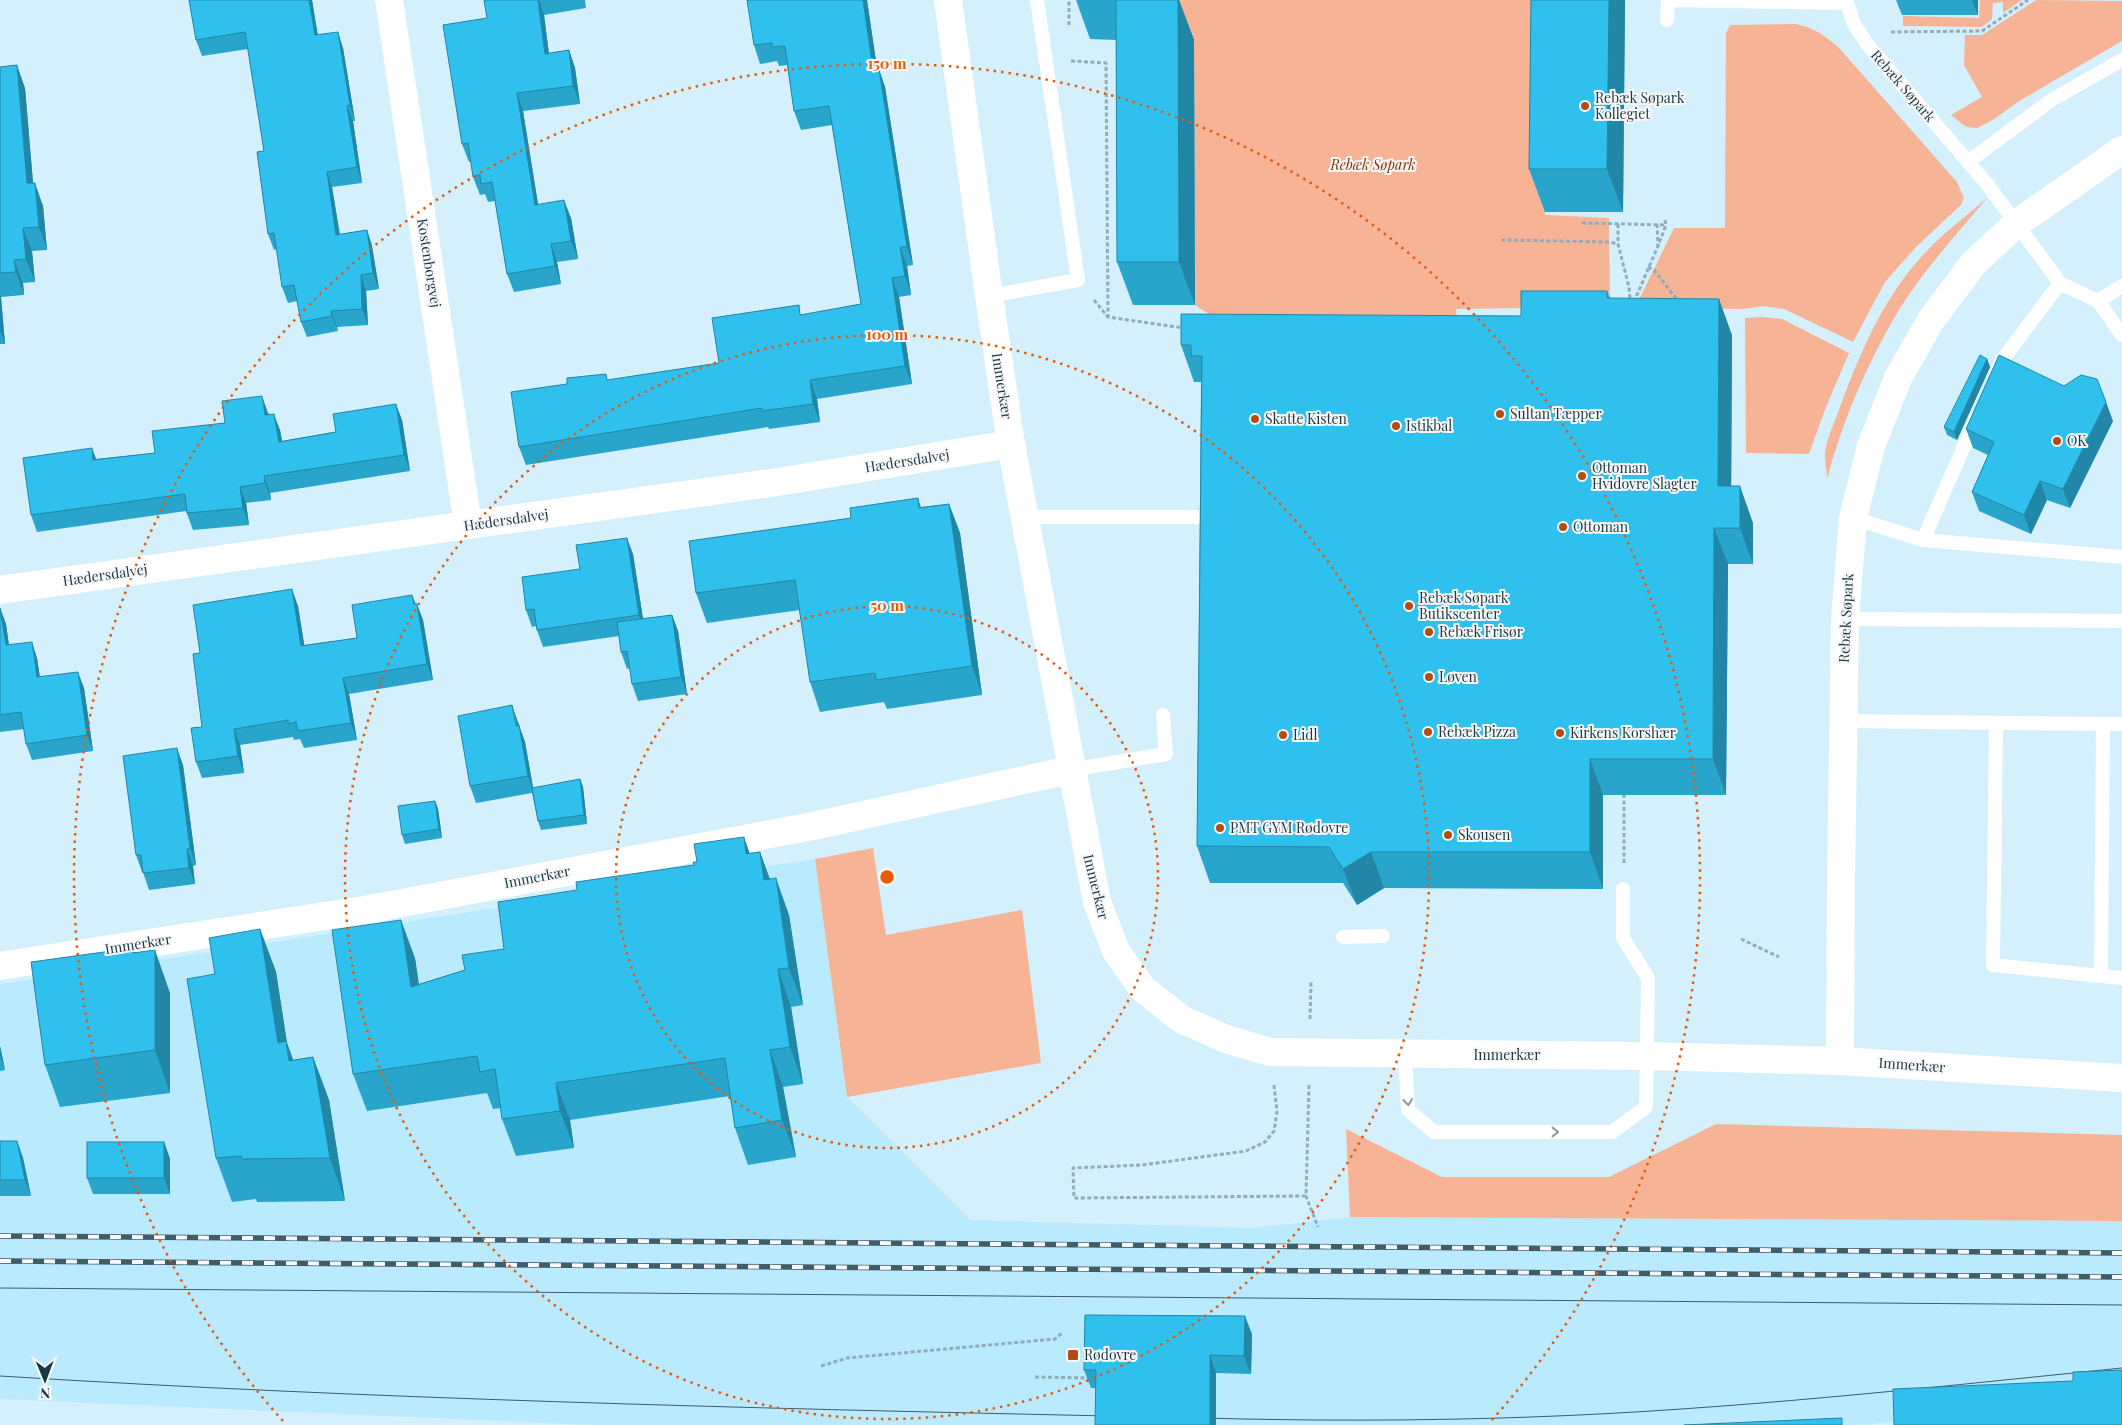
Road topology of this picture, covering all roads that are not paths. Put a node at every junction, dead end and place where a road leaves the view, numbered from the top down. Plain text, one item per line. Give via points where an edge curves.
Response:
1 (389, 0) edge
2 (948, 0) edge
3 (1037, 0) edge
4 (1657, 0) edge
5 (1668, 0) edge
6 (1846, 2) edge
7 (1667, 20) dead end
8 (2122, 60) edge
9 (2122, 150) edge
10 (1968, 162) junction
11 (2016, 224) junction
12 (2060, 282) junction
13 (2122, 286) edge
14 (988, 296) junction
15 (2098, 301) junction
16 (2122, 336) edge
17 (1991, 386) edge
18 (1983, 404) edge
19 (1011, 444) junction
20 (1024, 517) junction
21 (1196, 517) dead end
22 (1853, 518) junction
23 (468, 525) junction
24 (1923, 540) junction
25 (2122, 557) edge
26 (0, 590) edge
27 (1845, 619) junction
28 (2122, 621) edge
29 (1163, 715) dead end
30 (1842, 722) junction
31 (1996, 723) junction
32 (2103, 724) junction
33 (2122, 724) edge
34 (1070, 770) junction
35 (1623, 889) road end
36 (1343, 936) dead end
37 (1384, 936) dead end
38 (0, 966) edge
39 (2102, 976) junction
40 (2122, 978) edge
41 (1405, 1054) junction
42 (1647, 1056) junction
43 (1840, 1061) junction
44 (2122, 1078) edge

1 - 23 street, Kostenborgvej
2 - 14 street, Immerkær
3 - 14 lane via 1078,280
4 - 5 lane, Rebæk Søpark
5 - 6 lane, Rebæk Søpark
5 - 7 lane
6 - 10 lane, Rebæk Søpark via 1854,24 1867,44
8 - 10 lane via 2053,99
9 - 11 street, Rebæk Søpark
10 - 11 lane, Rebæk Søpark
11 - 12 lane
11 - 22 street, Rebæk Søpark via 1973,264 1931,320 1898,378 1871,446
12 - 15 lane
12 - 17 lane via 2003,359
13 - 15 lane
14 - 19 street, Immerkær
15 - 16 lane
18 - 24 lane
19 - 20 street, Immerkær
19 - 23 street, Hædersdalvej via 771,483
20 - 21 lane
20 - 34 street, Immerkær
22 - 24 lane
22 - 27 street, Rebæk Søpark
23 - 26 street, Hædersdalvej
24 - 25 lane
27 - 28 lane
27 - 30 street, Rebæk Søpark
29 - 34 lane via 1166,754
30 - 31 lane
30 - 43 street, Rebæk Søpark
31 - 32 lane
31 - 39 lane via 1993,965
32 - 33 lane
32 - 39 lane
34 - 38 street, Immerkær via 812,826 364,910
34 - 41 street, Immerkær via 1097,902 1116,951 1142,988 1181,1019 1226,1039 1270,1052
35 - 42 lane via 1623,938 1648,978
36 - 37 lane
39 - 40 lane
41 - 42 street, Immerkær
41 -> 42 lane via 1408,1110 1434,1132 1612,1132 1646,1107
42 - 43 street, Immerkær
43 - 44 street, Immerkær

